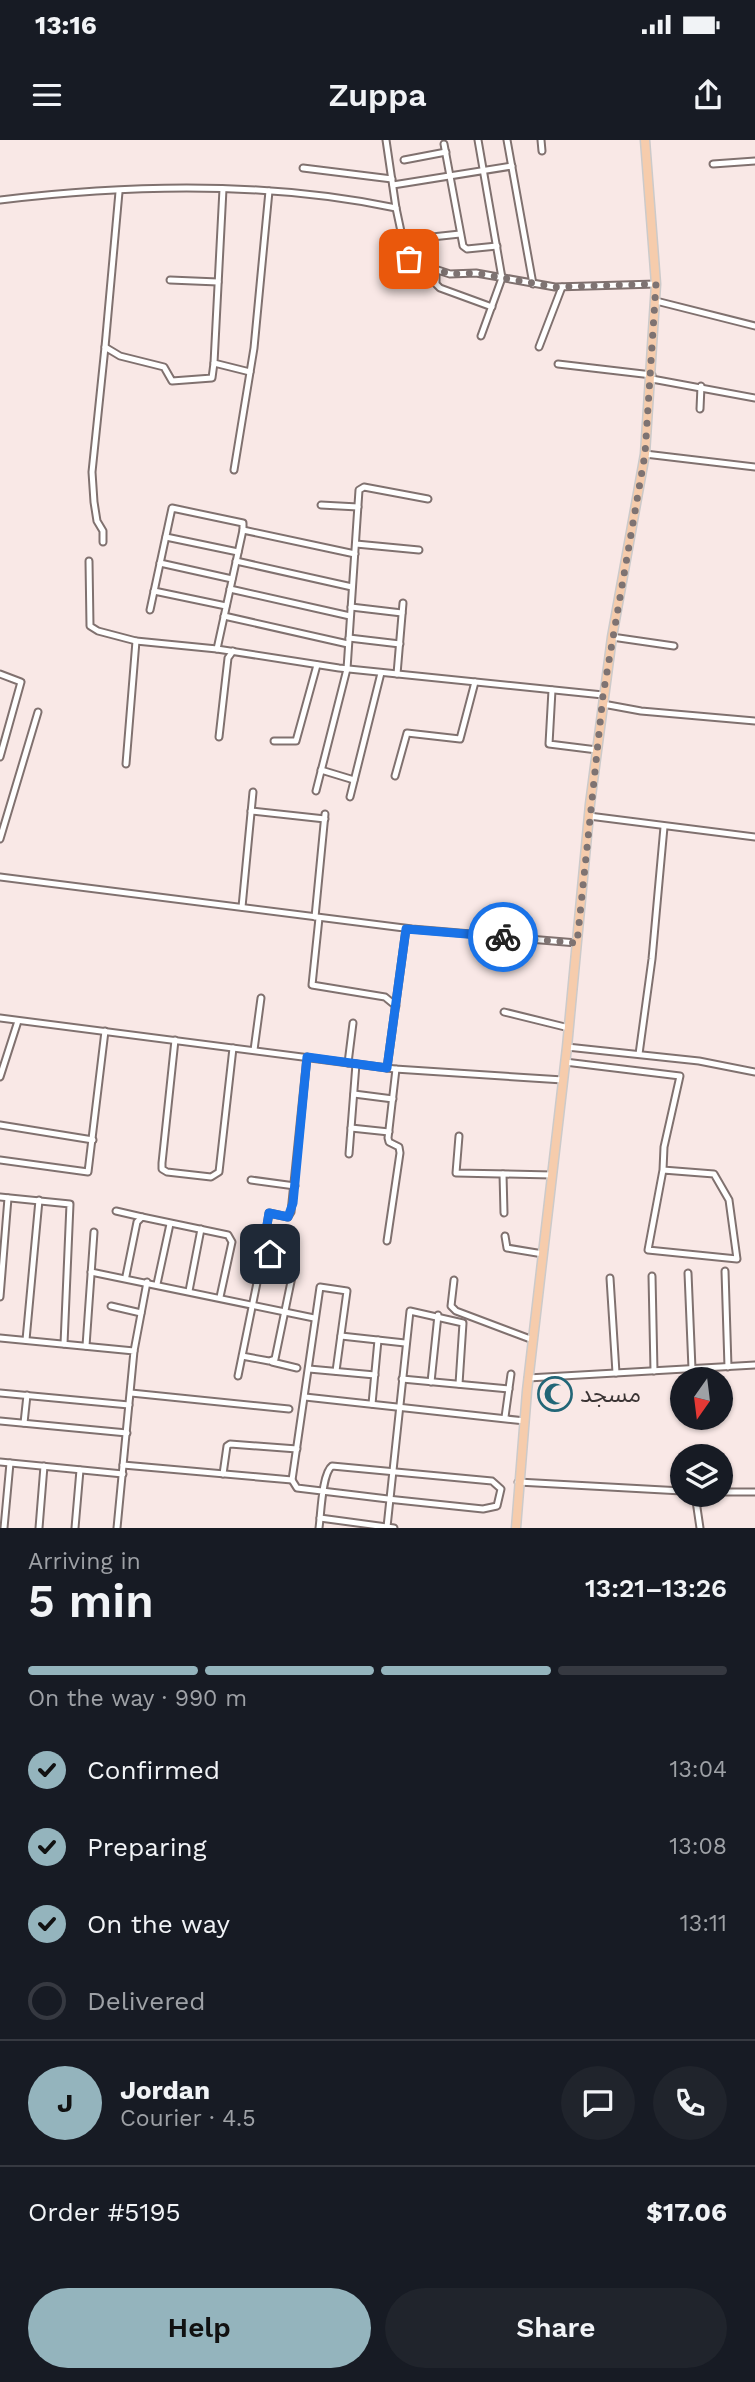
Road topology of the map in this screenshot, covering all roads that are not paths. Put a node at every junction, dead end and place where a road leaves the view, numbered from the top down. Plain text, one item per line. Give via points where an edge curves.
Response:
1 (386, 140) edge
2 (478, 140) edge
3 (507, 140) edge
4 (541, 140) edge
5 (645, 140) edge
6 (444, 144) dead end
7 (542, 151) dead end
8 (446, 152) junction
9 (404, 160) dead end
10 (755, 161) edge
11 (713, 164) dead end
12 (512, 166) junction
13 (303, 168) dead end
14 (484, 170) junction
15 (451, 176) junction
16 (392, 182) junction
17 (223, 189) junction
18 (269, 191) junction
19 (119, 192) junction
20 (0, 200) edge
21 (396, 208) junction
22 (460, 234) junction
23 (404, 240) junction
24 (497, 246) junction
25 (436, 270) junction
26 (502, 278) junction
27 (170, 280) dead end
28 (218, 282) junction
29 (656, 284) junction
30 (533, 285) junction
31 (562, 287) junction
32 (656, 302) junction
33 (492, 307) junction
34 (755, 326) edge
35 (481, 336) dead end
36 (539, 347) dead end
37 (105, 348) junction
38 (214, 363) junction
39 (558, 364) dead end
40 (250, 372) junction
41 (652, 377) junction
42 (701, 386) junction
43 (755, 398) edge
44 (699, 409) dead end
45 (645, 454) junction
46 (755, 467) edge
47 (234, 470) dead end
48 (428, 499) dead end
49 (321, 505) dead end
50 (358, 507) junction
51 (243, 530) junction
52 (166, 537) junction
53 (103, 542) dead end
54 (356, 544) junction
55 (419, 550) dead end
56 (238, 552) junction
57 (355, 554) junction
58 (89, 561) dead end
59 (236, 561) junction
60 (160, 563) junction
61 (232, 579) junction
62 (352, 587) junction
63 (230, 589) junction
64 (155, 591) junction
65 (403, 603) dead end
66 (226, 606) junction
67 (351, 607) junction
68 (150, 610) dead end
69 (402, 613) junction
70 (350, 616) junction
71 (224, 617) junction
72 (612, 637) junction
73 (136, 641) junction
74 (349, 641) junction
75 (400, 644) junction
76 (674, 646) dead end
77 (217, 649) junction
78 (233, 651) junction
79 (317, 665) junction
80 (347, 669) junction
81 (380, 673) junction
82 (0, 674) edge
83 (397, 674) junction
84 (475, 682) junction
85 (552, 690) junction
86 (603, 699) junction
87 (38, 712) dead end
88 (755, 721) edge
89 (219, 737) dead end
90 (274, 741) dead end
91 (597, 750) junction
92 (0, 757) edge
93 (126, 764) dead end
94 (321, 770) junction
95 (395, 776) dead end
96 (354, 779) junction
97 (316, 791) dead end
98 (253, 792) dead end
99 (350, 797) dead end
100 (251, 811) junction
101 (589, 816) junction
102 (3, 817) edge
103 (664, 827) junction
104 (755, 837) edge
105 (0, 839) edge
106 (0, 877) edge
107 (243, 907) junction
108 (317, 917) junction
109 (406, 929) junction
110 (577, 943) junction
111 (261, 998) dead end
112 (396, 1006) junction
113 (504, 1012) dead end
114 (0, 1018) edge
115 (18, 1021) junction
116 (353, 1023) dead end
117 (569, 1028) junction
118 (105, 1031) junction
119 (176, 1040) junction
120 (567, 1047) junction
121 (233, 1048) junction
122 (254, 1050) junction
123 (639, 1054) junction
124 (307, 1057) junction
125 (565, 1062) junction
126 (348, 1063) junction
127 (356, 1064) junction
128 (387, 1068) junction
129 (396, 1069) junction
130 (755, 1072) edge
131 (0, 1077) edge
132 (563, 1080) junction
133 (354, 1094) junction
134 (393, 1099) junction
135 (0, 1125) edge
136 (351, 1128) junction
137 (389, 1132) junction
138 (458, 1136) dead end
139 (93, 1140) junction
140 (349, 1154) dead end
141 (0, 1160) edge
142 (663, 1170) junction
143 (503, 1174) junction
144 (552, 1175) junction
145 (251, 1180) dead end
146 (295, 1186) junction
147 (0, 1197) edge
148 (8, 1198) junction
149 (39, 1200) junction
150 (116, 1211) dead end
151 (504, 1213) dead end
152 (145, 1217) junction
153 (170, 1224) junction
154 (201, 1230) junction
155 (94, 1232) dead end
156 (505, 1236) dead end
157 (387, 1241) dead end
158 (543, 1255) junction
159 (261, 1261) junction
160 (725, 1271) dead end
161 (91, 1272) junction
162 (688, 1273) dead end
163 (126, 1276) junction
164 (652, 1276) dead end
165 (610, 1278) dead end
166 (454, 1280) dead end
167 (147, 1282) junction
168 (157, 1284) junction
169 (189, 1291) junction
170 (0, 1297) edge
171 (220, 1297) junction
172 (253, 1304) junction
173 (111, 1306) dead end
174 (286, 1311) junction
175 (141, 1313) junction
176 (438, 1315) junction
177 (314, 1318) junction
178 (341, 1336) junction
179 (0, 1338) edge
180 (26, 1340) junction
181 (377, 1340) junction
182 (533, 1340) junction
183 (405, 1343) junction
184 (64, 1344) junction
185 (86, 1346) junction
186 (134, 1351) junction
187 (242, 1356) junction
188 (269, 1361) junction
189 (755, 1365) edge
190 (692, 1367) edge
191 (728, 1367) joint
192 (298, 1368) dead end
193 (309, 1369) junction
194 (670, 1370) edge
195 (336, 1371) junction
196 (654, 1371) junction
197 (616, 1373) junction
198 (510, 1374) dead end
199 (374, 1375) junction
200 (238, 1376) dead end
201 (528, 1378) junction
202 (402, 1379) junction
203 (431, 1382) junction
204 (459, 1384) junction
205 (509, 1389) junction
206 (0, 1393) edge
207 (131, 1393) junction
208 (27, 1395) junction
209 (305, 1397) junction
210 (372, 1404) junction
211 (129, 1405) junction
212 (400, 1406) junction
213 (289, 1409) dead end
214 (505, 1417) junction
215 (525, 1420) junction
216 (0, 1421) edge
217 (24, 1423) junction
218 (127, 1433) junction
219 (296, 1449) junction
220 (0, 1462) edge
221 (10, 1463) junction
222 (123, 1465) junction
223 (44, 1466) junction
224 (80, 1470) junction
225 (394, 1471) junction
226 (122, 1474) junction
227 (223, 1474) junction
228 (292, 1480) junction
229 (518, 1482) junction
230 (670, 1491) edge
231 (324, 1492) junction
232 (733, 1492) edge
233 (755, 1492) edge
234 (391, 1500) junction
235 (697, 1507) edge
236 (320, 1518) junction
237 (390, 1527) edge
238 (4, 1528) edge
239 (39, 1528) edge
240 (75, 1528) edge
241 (117, 1528) edge
242 (319, 1528) edge
243 (516, 1528) edge
244 (700, 1528) edge

1 - 16 street
2 - 14 street
3 - 12 street
4 - 7 street
5 - 29 main road
6 - 8 street
8 - 9 street
8 - 15 street
10 - 11 street
12 - 14 street
12 - 30 street
13 - 16 street
14 - 15 street
14 - 24 street
15 - 16 street
15 - 22 street
16 - 21 street
17 - 18 street
17 - 19 street
17 - 28 street
18 - 21 street
18 - 40 street
19 - 20 street
19 - 37 street
21 - 23 street
22 - 23 street
22 - 24 street via 467,249
23 - 25 street via 409,259
24 - 26 street
25 - 26 street
25 - 33 street via 440,288
26 - 30 street
26 - 33 street
27 - 28 street
28 - 38 street
29 - 31 street
29 - 32 main road
30 - 31 street
31 - 36 street
32 - 34 street
32 - 41 main road
33 - 35 street
37 - 38 street via 164,367 177,382 212,378
37 - 53 street via 92,472
38 - 40 street
39 - 41 street
40 - 47 street
41 - 42 street
41 - 45 main road
42 - 43 street
42 - 44 street
45 - 46 street
45 - 72 main road
48 - 50 street via 364,487 359,490
49 - 50 street
50 - 54 street
51 - 52 street via 243,523 172,508
51 - 56 street
51 - 57 street
52 - 56 street
52 - 60 street
54 - 55 street
54 - 57 street
56 - 59 street
57 - 62 street
58 - 73 street via 90,626
59 - 61 street
59 - 62 street
60 - 61 street
60 - 64 street
61 - 63 street
62 - 67 street
63 - 66 street
63 - 70 street
64 - 66 street
64 - 68 street
65 - 69 street
66 - 71 street
67 - 69 street
67 - 70 street
69 - 75 street
70 - 74 street
71 - 74 street
71 - 77 street
72 - 76 street
72 - 86 main road
73 - 77 street
73 - 93 street
74 - 75 street
74 - 80 street
75 - 83 street
77 - 78 street
78 - 79 street
78 - 89 street via 228,659
79 - 80 street
79 - 90 street via 296,739 293,743
80 - 81 street
80 - 94 street
81 - 83 street
81 - 96 street
82 - 92 street via 21,682
83 - 84 street
84 - 85 street
84 - 95 street via 460,739 407,733
85 - 86 street
85 - 91 street via 549,744
86 - 88 street via 640,711
86 - 91 main road
87 - 102 street
91 - 101 main road
94 - 96 street
94 - 97 street
96 - 99 street
98 - 100 street
100 - 107 street
100 - 108 street via 325,817
101 - 103 street
101 - 110 main road
102 - 105 street
103 - 104 street
103 - 123 street
106 - 107 street
107 - 108 street
108 - 109 street
108 - 112 street via 312,985 385,997
109 - 110 street
109 - 112 street
110 - 117 main road
111 - 122 street
112 - 128 street
113 - 117 street
114 - 115 street
115 - 118 street
115 - 131 street
116 - 126 street
117 - 120 main road
118 - 119 street
118 - 139 street
119 - 121 street
119 - 121 street via 162,1163 167,1172 211,1177 219,1172
120 - 123 street
120 - 125 main road
121 - 122 street
122 - 124 street
123 - 130 street
124 - 126 street
124 - 146 street
125 - 132 main road
125 - 142 street via 680,1076
126 - 127 street
127 - 128 street
127 - 133 street
128 - 129 street
129 - 132 street
129 - 134 street
132 - 144 main road
133 - 134 street
133 - 136 street
134 - 137 street
135 - 139 street
136 - 137 street
136 - 140 street
137 - 157 street via 389,1142 399,1147 400,1153
138 - 143 street via 456,1173
139 - 141 street via 86,1173
142 - 142 street via 648,1250 736,1260 729,1200 714,1174
143 - 144 street
143 - 151 street
144 - 158 main road
145 - 146 street
146 - 159 street via 290,1215 269,1213
147 - 148 street
148 - 149 street
148 - 170 street
149 - 180 street
149 - 184 street via 66,1202 71,1207
150 - 152 street
152 - 153 street
152 - 163 street via 138,1220
153 - 154 street
153 - 168 street
154 - 169 street
154 - 171 street via 231,1237
155 - 161 street
156 - 158 street via 507,1248
158 - 182 main road
159 - 172 street
159 - 174 street via 267,1254 294,1262
160 - 191 street
161 - 163 street
161 - 185 street
162 - 190 street
163 - 167 street
164 - 196 street
165 - 197 street
166 - 182 street via 451,1306 456,1311
167 - 168 street
167 - 175 street
168 - 169 street
169 - 171 street
171 - 172 street
172 - 174 street
172 - 187 street
173 - 175 street
174 - 177 street
174 - 188 street via 276,1358
175 - 186 street
176 - 183 street via 410,1311
176 - 203 street
176 - 204 street via 464,1325
177 - 178 street via 320,1287 347,1290
177 - 193 street
178 - 181 street
178 - 195 street
179 - 180 street
180 - 184 street
181 - 183 street
181 - 199 street
182 - 201 main road
183 - 202 street
184 - 185 street
185 - 186 street
186 - 207 street
187 - 188 street
187 - 200 street
188 - 192 street
189 - 191 street
193 - 195 street
193 - 209 street
194 - 196 street
195 - 199 street
196 - 197 street
197 - 201 street
198 - 205 street
199 - 210 street
201 - 215 main road
202 - 203 street
202 - 212 street
203 - 204 street
204 - 205 street
205 - 214 street
206 - 208 street
207 - 211 street
207 - 213 street
208 - 211 street
208 - 217 street
209 - 210 street
209 - 219 street
210 - 212 street
211 - 218 street
212 - 214 street
212 - 225 street
214 - 215 street
215 - 229 main road
216 - 217 street
217 - 218 street
218 - 222 street
219 - 227 street via 230,1444
219 - 228 street
220 - 221 street
221 - 223 street
221 - 238 street
222 - 226 street
222 - 227 street
223 - 224 street
223 - 239 street
224 - 226 street
224 - 240 street
225 - 231 street via 332,1466 327,1470
225 - 234 street
225 - 234 street via 492,1481 501,1489 497,1506 490,1509
226 - 241 street
227 - 228 street
228 - 231 street via 297,1488
229 - 230 street
229 - 243 main road
231 - 234 street
231 - 236 street
232 - 233 street
234 - 237 street
235 - 244 street
236 - 237 street
236 - 242 street

